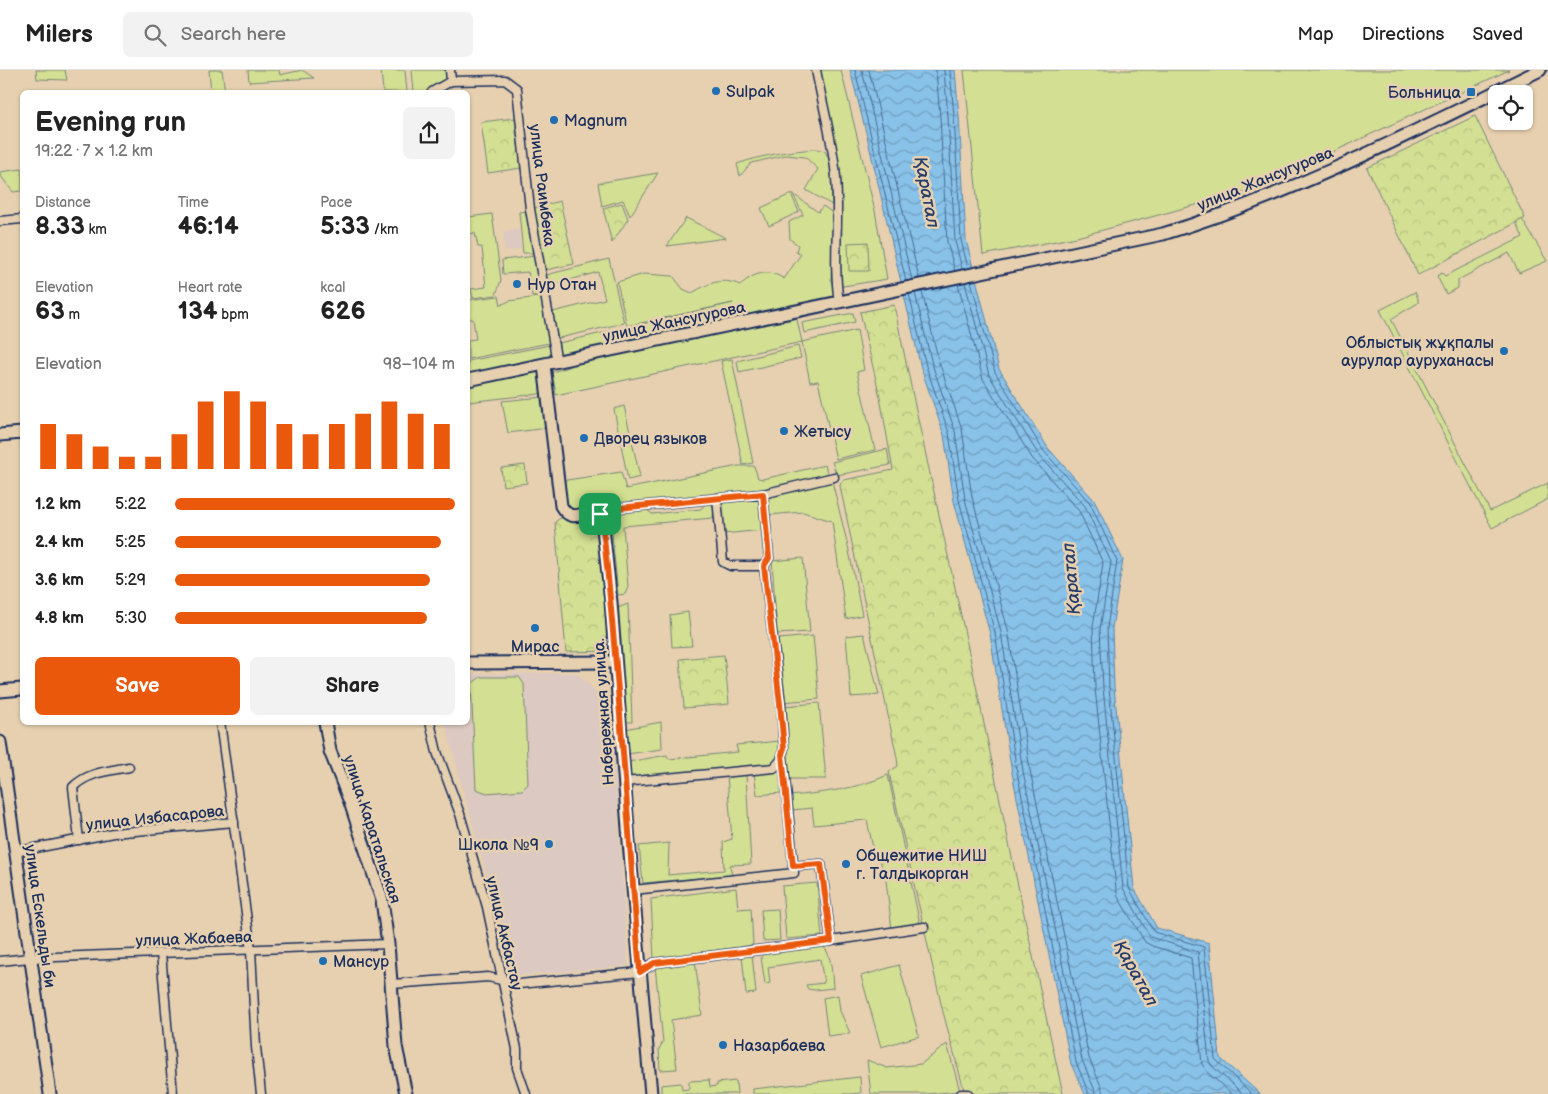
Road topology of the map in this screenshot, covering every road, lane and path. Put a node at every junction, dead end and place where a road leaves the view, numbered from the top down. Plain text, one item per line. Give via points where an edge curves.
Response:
1 (450, 70) edge
2 (816, 70) edge
3 (1540, 70) edge
4 (452, 82) junction
5 (436, 90) edge
6 (20, 218) edge
7 (0, 221) edge
8 (839, 302) junction
9 (557, 363) junction
10 (544, 365) junction
11 (470, 380) edge
12 (20, 433) edge
13 (0, 435) edge
14 (834, 477) dead end
15 (763, 494) junction
16 (717, 498) junction
17 (600, 514) junction
18 (764, 566) junction
19 (615, 662) junction
20 (470, 663) edge
21 (20, 689) edge
22 (0, 691) edge
23 (220, 725) edge
24 (326, 725) edge
25 (431, 725) edge
26 (0, 742) edge
27 (782, 754) junction
28 (129, 767) dead end
29 (624, 782) junction
30 (234, 822) junction
31 (79, 840) junction
32 (15, 852) junction
33 (793, 866) junction
34 (633, 890) junction
35 (924, 927) dead end
36 (831, 941) junction
37 (388, 944) junction
38 (251, 950) junction
39 (161, 953) junction
40 (30, 958) junction
41 (0, 962) edge
42 (640, 972) junction
43 (502, 980) junction
44 (392, 984) junction
45 (50, 1094) edge
46 (173, 1094) edge
47 (261, 1094) edge
48 (406, 1094) edge
49 (526, 1094) edge
50 (651, 1094) edge
51 (961, 1094) edge
52 (968, 1094) edge

1 - 4 street
2 - 8 street via 835,168
3 - 8 street, улица Жансугурова via 1334,169 1211,219 1163,234
4 - 5 street
4 - 9 street, улица Раимбека via 505,80 517,89 530,209
6 - 7 street
8 - 9 street, улица Жансугурова
9 - 10 street, улица Жансугурова
10 - 11 street, улица Жансугурова
10 - 17 street via 561,506 566,514 573,516
12 - 13 street
14 - 15 street
15 - 16 street
15 - 18 street via 769,558
16 - 17 street via 608,509
16 - 18 street via 723,562 731,566
17 - 19 street, Набережная улица.
18 - 27 street via 780,704
19 - 20 street
19 - 29 street, Набережная улица.
21 - 22 street
23 - 30 street, улица Избасарова
24 - 37 street, улица Каратальская via 330,751 382,900
25 - 43 street, улица Акбастау via 487,907
26 - 32 street, улица Ескельды би
27 - 29 street via 774,768
27 - 33 street
28 - 31 street, улица Избасарова via 89,775 74,787
29 - 34 street, Набережная улица.
30 - 31 street, улица Избасарова via 113,833
30 - 38 street, улица Избасарова
31 - 32 street, улица Избасарова
32 - 40 street, улица Ескельды би
33 - 34 street via 794,873
33 - 36 street via 821,864
34 - 42 street, Набережная улица.
35 - 36 street
36 - 42 street via 654,963
37 - 38 street, улица Жабаева
37 - 44 street, улица Каратальская
38 - 39 street, улица Жабаева
38 - 47 street, улица Избасарова
39 - 40 street, улица Жабаева
39 - 46 street
40 - 41 street, улица Жабаева
40 - 45 street, улица Ескельды би
42 - 43 street via 519,984
42 - 50 street, Набережная улица.
43 - 44 street via 488,977
43 - 49 street, улица Акбастау via 517,1049 517,1068
44 - 48 street, улица Каратальская via 396,1046
51 - 52 street

